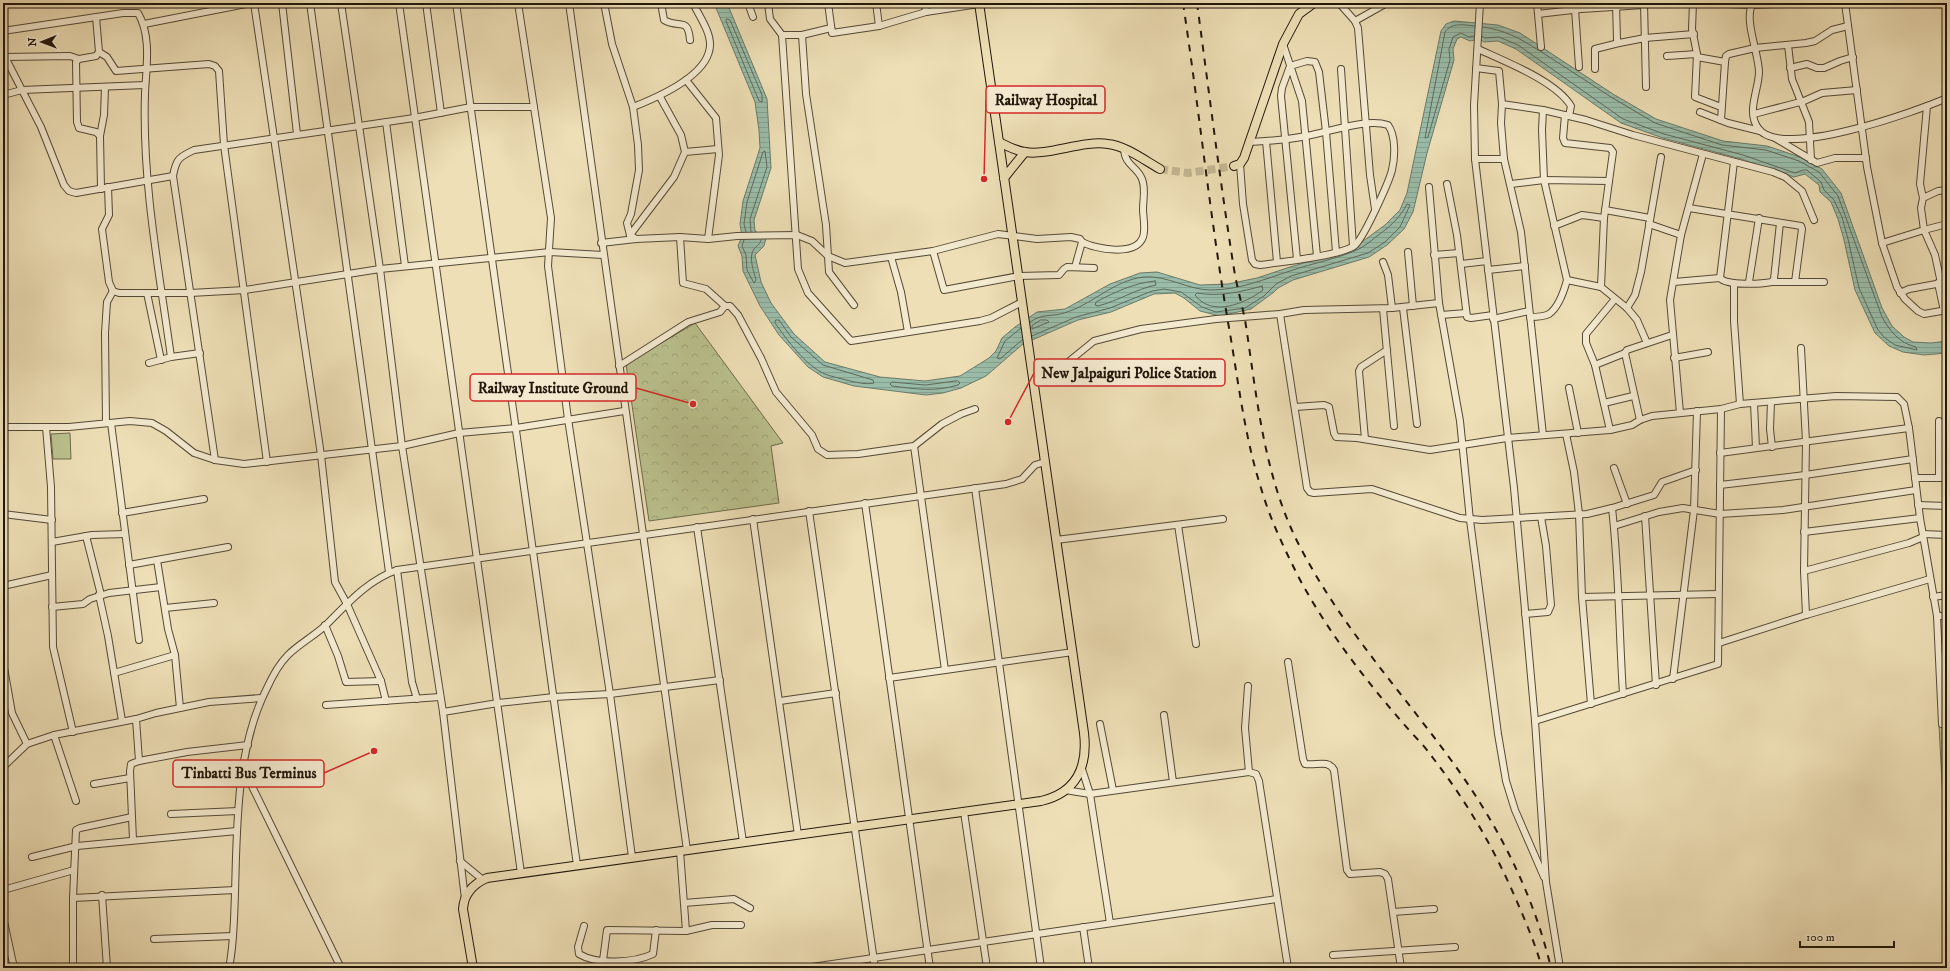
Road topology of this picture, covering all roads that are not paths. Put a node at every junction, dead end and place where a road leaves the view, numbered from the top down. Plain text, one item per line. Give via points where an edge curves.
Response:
1 (253, 3) edge
2 (282, 3) edge
3 (310, 3) edge
4 (341, 3) edge
5 (399, 3) edge
6 (426, 3) edge
7 (456, 3) edge
8 (518, 3) edge
9 (569, 3) edge
10 (604, 3) edge
11 (661, 3) edge
12 (693, 3) edge
13 (748, 3) edge
14 (768, 3) edge
15 (828, 3) edge
16 (876, 3) edge
17 (925, 3) edge
18 (979, 3) edge
19 (1314, 3) edge
20 (1339, 3) edge
21 (1387, 3) edge
22 (1480, 3) edge
23 (1536, 3) edge
24 (1693, 3) edge
25 (1704, 3) edge
26 (1816, 3) edge
27 (1845, 3) edge
28 (1644, 4) edge
29 (1752, 4) edge
30 (1616, 5) edge
31 (1588, 6) edge
32 (1575, 9) junction
33 (926, 12) junction
34 (1538, 14) junction
35 (96, 17) junction
36 (753, 17) dead end
37 (1355, 21) junction
38 (144, 24) junction
39 (879, 26) junction
40 (1848, 26) junction
41 (831, 28) junction
42 (3, 31) edge
43 (1694, 34) junction
44 (782, 35) junction
45 (802, 35) junction
46 (1645, 38) junction
47 (690, 40) dead end
48 (1619, 43) junction
49 (1283, 44) junction
50 (1788, 45) junction
51 (1541, 47) dead end
52 (1478, 48) junction
53 (1756, 48) junction
54 (99, 52) junction
55 (4, 55) edge
56 (1667, 56) dead end
57 (1697, 56) junction
58 (1852, 57) junction
59 (79, 59) junction
60 (1725, 62) junction
61 (1290, 66) junction
62 (1580, 67) dead end
63 (1476, 68) junction
64 (1790, 68) junction
65 (1341, 69) dead end
66 (1595, 69) dead end
67 (145, 70) junction
68 (686, 80) junction
69 (145, 86) junction
70 (106, 87) junction
71 (1646, 87) dead end
72 (78, 88) junction
73 (22, 90) junction
74 (1857, 90) junction
75 (3, 95) edge
76 (660, 97) junction
77 (1947, 98) edge
78 (1801, 102) junction
79 (1502, 104) junction
80 (471, 106) junction
81 (1927, 106) junction
82 (534, 107) junction
83 (633, 107) junction
84 (1722, 107) junction
85 (1543, 110) junction
86 (1700, 112) dead end
87 (441, 113) junction
88 (1754, 114) junction
89 (1567, 115) junction
90 (414, 118) junction
91 (1721, 120) junction
92 (386, 122) junction
93 (1366, 124) junction
94 (360, 127) junction
95 (1346, 128) junction
96 (1861, 128) junction
97 (328, 130) junction
98 (1760, 131) junction
99 (1326, 132) junction
100 (297, 134) junction
101 (100, 136) junction
102 (1305, 136) junction
103 (1771, 136) junction
104 (274, 138) junction
105 (1810, 138) junction
106 (1286, 139) junction
107 (1266, 141) junction
108 (999, 142) junction
109 (1250, 142) junction
110 (224, 145) junction
111 (718, 148) junction
112 (1124, 149) junction
113 (685, 152) junction
114 (1025, 152) junction
115 (1703, 154) junction
116 (1661, 157) dead end
117 (1866, 158) junction
118 (1475, 159) junction
119 (1504, 159) junction
120 (1811, 160) junction
121 (1734, 162) junction
122 (1237, 165) joint
123 (1160, 169) tunnel mouth
124 (173, 176) junction
125 (1004, 178) junction
126 (148, 179) junction
127 (1544, 180) junction
128 (1609, 181) junction
129 (1447, 184) dead end
130 (1511, 184) junction
131 (108, 187) junction
132 (1429, 187) dead end
133 (101, 189) junction
134 (1947, 190) edge
135 (1923, 198) junction
136 (1688, 208) junction
137 (1375, 209) junction
138 (1605, 210) junction
139 (1727, 213) junction
140 (1604, 218) junction
141 (1759, 218) junction
142 (1814, 220) dead end
143 (1650, 221) junction
144 (1780, 223) junction
145 (1947, 224) edge
146 (1554, 226) junction
147 (1924, 230) junction
148 (630, 235) junction
149 (796, 235) junction
150 (1013, 235) junction
151 (1681, 235) junction
152 (680, 237) junction
153 (636, 239) junction
154 (708, 239) junction
155 (1082, 242) junction
156 (601, 243) junction
157 (1882, 243) junction
158 (1353, 246) junction
159 (933, 251) junction
160 (550, 252) junction
161 (1336, 252) junction
162 (1408, 252) dead end
163 (1459, 253) junction
164 (603, 255) junction
165 (1434, 255) junction
166 (828, 256) junction
167 (1317, 256) junction
168 (491, 257) junction
169 (891, 257) junction
170 (1297, 259) junction
171 (1277, 262) junction
172 (1384, 262) dead end
173 (1487, 262) junction
174 (436, 263) junction
175 (1461, 264) junction
176 (405, 266) junction
177 (1525, 266) junction
178 (1075, 267) junction
179 (1094, 268) dead end
180 (380, 269) junction
181 (1488, 270) junction
182 (349, 274) junction
183 (1018, 276) junction
184 (1720, 278) junction
185 (1567, 280) junction
186 (294, 282) junction
187 (1674, 282) junction
188 (1749, 282) junction
189 (1772, 282) junction
190 (1794, 282) junction
191 (1824, 282) dead end
192 (1942, 283) edge
193 (1734, 284) junction
194 (1601, 287) junction
195 (245, 290) junction
196 (113, 291) junction
197 (147, 293) junction
198 (162, 293) junction
199 (190, 293) junction
200 (1900, 293) junction
201 (1615, 298) junction
202 (1439, 303) junction
203 (854, 304) dead end
204 (1023, 305) junction
205 (725, 306) junction
206 (1413, 306) junction
207 (1392, 308) junction
208 (1403, 308) junction
209 (1627, 308) junction
210 (1383, 309) junction
211 (1946, 311) edge
212 (1466, 313) junction
213 (1280, 314) junction
214 (1529, 314) junction
215 (1441, 315) junction
216 (1493, 317) junction
217 (908, 332) junction
218 (1672, 335) junction
219 (1647, 343) junction
220 (1801, 348) dead end
221 (1387, 350) junction
222 (1708, 352) dead end
223 (200, 353) junction
224 (1625, 353) junction
225 (171, 357) junction
226 (1674, 358) junction
227 (161, 360) junction
228 (149, 363) dead end
229 (1595, 365) junction
230 (619, 366) junction
231 (1033, 377) junction
232 (1569, 388) dead end
233 (1633, 396) junction
234 (1802, 400) junction
235 (1771, 402) junction
236 (1604, 403) junction
237 (1754, 403) junction
238 (1740, 404) junction
239 (1295, 407) junction
240 (975, 409) dead end
241 (1721, 409) junction
242 (624, 411) junction
243 (1697, 411) junction
244 (1680, 413) junction
245 (568, 419) junction
246 (1640, 420) junction
247 (1939, 421) dead end
248 (108, 423) junction
249 (1417, 424) dead end
250 (1394, 426) dead end
251 (3, 427) edge
252 (46, 427) junction
253 (516, 428) junction
254 (1909, 428) junction
255 (1610, 430) junction
256 (459, 433) junction
257 (1578, 433) junction
258 (1566, 434) junction
259 (1543, 435) junction
260 (1507, 438) junction
261 (1365, 439) junction
262 (1806, 442) junction
263 (1463, 444) junction
264 (402, 446) junction
265 (914, 446) junction
266 (1772, 446) junction
267 (1756, 448) junction
268 (371, 449) junction
269 (1720, 453) junction
270 (321, 455) junction
271 (1913, 459) junction
272 (215, 460) junction
273 (267, 462) junction
274 (1045, 462) junction
275 (1614, 468) dead end
276 (1696, 470) junction
277 (1805, 475) junction
278 (1915, 478) junction
279 (1938, 478) junction
280 (1947, 478) edge
281 (1720, 485) junction
282 (975, 488) junction
283 (1916, 490) junction
284 (920, 495) junction
285 (204, 499) dead end
286 (865, 503) junction
287 (1627, 504) junction
288 (1918, 505) junction
289 (1947, 506) edge
290 (1805, 507) junction
291 (1612, 508) junction
292 (1694, 510) junction
293 (809, 511) junction
294 (122, 513) junction
295 (3, 514) edge
296 (1579, 514) junction
297 (1720, 514) junction
298 (1645, 516) junction
299 (1540, 517) junction
300 (1516, 518) junction
301 (1920, 518) junction
302 (753, 519) junction
303 (1223, 519) dead end
304 (52, 520) junction
305 (1470, 520) junction
306 (1178, 525) junction
307 (1614, 526) junction
308 (697, 527) junction
309 (1804, 532) junction
310 (125, 534) junction
311 (642, 534) junction
312 (1947, 535) edge
313 (86, 536) junction
314 (1923, 536) junction
315 (1056, 540) junction
316 (52, 542) junction
317 (587, 542) junction
318 (228, 547) dead end
319 (533, 549) junction
320 (476, 558) junction
321 (157, 560) junction
322 (129, 565) junction
323 (421, 566) junction
324 (397, 570) junction
325 (1804, 571) junction
326 (389, 572) junction
327 (52, 575) junction
328 (1930, 579) junction
329 (3, 586) edge
330 (162, 587) junction
331 (132, 591) junction
332 (1650, 594) junction
333 (1683, 594) junction
334 (1718, 594) junction
335 (100, 595) junction
336 (1947, 595) edge
337 (1618, 596) junction
338 (1582, 597) junction
339 (1933, 597) junction
340 (214, 603) dead end
341 (347, 604) junction
342 (52, 607) junction
343 (165, 608) junction
344 (1525, 614) junction
345 (1806, 615) junction
346 (1937, 616) junction
347 (1947, 616) edge
348 (325, 625) junction
349 (139, 640) dead end
350 (1719, 643) junction
351 (1196, 644) dead end
352 (1073, 652) junction
353 (175, 655) junction
354 (3, 662) edge
355 (1288, 662) dead end
356 (1000, 664) junction
357 (945, 670) junction
358 (114, 673) junction
359 (889, 678) junction
360 (1673, 679) junction
361 (720, 680) junction
362 (381, 681) junction
363 (1656, 685) junction
364 (1248, 686) dead end
365 (665, 687) junction
366 (836, 693) junction
367 (610, 694) junction
368 (1624, 694) junction
369 (440, 697) junction
370 (554, 697) junction
371 (262, 698) junction
372 (416, 699) junction
373 (1944, 700) edge
374 (386, 701) junction
375 (780, 701) junction
376 (498, 703) junction
377 (1591, 704) junction
378 (326, 705) dead end
379 (180, 708) junction
380 (443, 712) junction
381 (1164, 715) dead end
382 (136, 719) junction
383 (122, 721) junction
384 (1535, 721) junction
385 (1100, 724) dead end
386 (1942, 724) dead end
387 (73, 732) junction
388 (54, 735) junction
389 (27, 744) junction
390 (248, 745) junction
391 (139, 761) junction
392 (3, 767) edge
393 (244, 769) junction
394 (1082, 769) junction
395 (1249, 772) junction
396 (130, 778) junction
397 (1173, 782) junction
398 (94, 784) dead end
399 (1065, 790) junction
400 (1113, 790) junction
401 (1090, 794) junction
402 (76, 801) dead end
403 (1018, 804) junction
404 (238, 811) junction
405 (964, 812) junction
406 (171, 814) dead end
407 (132, 817) junction
408 (909, 820) junction
409 (854, 827) junction
410 (237, 831) junction
411 (798, 835) junction
412 (134, 840) junction
413 (743, 842) junction
414 (77, 846) junction
415 (683, 850) junction
416 (32, 857) dead end
417 (632, 857) junction
418 (460, 861) junction
419 (577, 865) junction
420 (74, 870) junction
421 (521, 873) junction
422 (483, 880) junction
423 (1546, 882) junction
424 (3, 890) edge
425 (235, 890) junction
426 (102, 895) junction
427 (73, 898) junction
428 (465, 899) junction
429 (1277, 899) junction
430 (684, 903) junction
431 (750, 908) dead end
432 (1434, 909) dead end
433 (1392, 912) junction
434 (3, 917) edge
435 (1110, 923) junction
436 (741, 925) dead end
437 (584, 926) dead end
438 (1083, 927) junction
439 (656, 930) junction
440 (686, 931) junction
441 (1035, 934) junction
442 (233, 936) junction
443 (154, 939) dead end
444 (983, 942) junction
445 (1455, 947) dead end
446 (928, 950) junction
447 (1398, 950) junction
448 (1333, 955) dead end
449 (873, 958) junction
450 (603, 965) edge
451 (818, 967) edge
452 (14, 968) edge
453 (73, 968) edge
454 (107, 968) edge
455 (120, 968) edge
456 (134, 968) edge
457 (229, 968) edge
458 (341, 968) edge
459 (473, 968) edge
460 (805, 968) edge
461 (875, 968) edge
462 (930, 968) edge
463 (987, 968) edge
464 (1041, 968) edge
465 (1089, 968) edge
466 (1288, 968) edge
467 (1401, 968) edge
468 (1560, 968) edge

1 - 38 street
1 - 104 street
2 - 100 street
3 - 97 street
4 - 94 street
5 - 90 street
6 - 87 street
7 - 80 street
8 - 82 street
9 - 156 street
10 - 83 street via 612,44
11 - 47 street via 664,20 685,25
12 - 68 street via 708,35 710,46 701,65
13 - 36 street
14 - 44 street via 770,19
15 - 41 street
16 - 39 street
17 - 33 street
18 - 33 street
18 - 108 main road
19 - 49 main road via 1299,14
20 - 37 street
21 - 37 street
22 - 52 street
23 - 34 street
24 - 43 street
25 - 29 street
26 - 29 street
27 - 40 street
28 - 30 street
28 - 46 street
29 - 53 street via 1750,22
30 - 31 street
30 - 48 street
31 - 32 street
32 - 34 street
32 - 62 street
33 - 39 street
34 - 51 street
35 - 38 street via 133,12 138,13
35 - 42 street
35 - 54 street
37 - 93 street via 1358,28
38 - 67 street via 147,52
39 - 41 street via 832,33
40 - 50 street via 1832,30 1815,41
40 - 58 street
41 - 45 street
43 - 46 street
43 - 57 street
44 - 45 street
44 - 149 street
45 - 166 street via 806,94 826,225
46 - 48 street
46 - 71 street
48 - 66 street via 1595,49
49 - 61 street
49 - 109 main road
50 - 53 street
50 - 64 street
52 - 63 street
52 - 89 street via 1525,71 1552,88 1569,104 1571,109
53 - 60 street via 1729,54
53 - 88 street via 1759,71
54 - 59 street via 96,56
54 - 67 street via 108,57 116,71
55 - 59 street via 70,56
55 - 73 street
56 - 57 street
57 - 60 street
57 - 84 street via 1695,97
58 - 64 street via 1824,68 1808,64
58 - 74 street
59 - 72 street via 76,62
60 - 84 street
61 - 99 street via 1315,62
61 - 102 street via 1302,101
61 - 106 street via 1281,96
63 - 79 street via 1499,71
63 - 118 street
64 - 78 street via 1794,87
65 - 95 street
67 - 69 street
67 - 110 street via 209,64 215,66 219,71
68 - 76 street
68 - 111 street via 716,118
69 - 70 street
69 - 126 street via 144,127
70 - 72 street
70 - 101 street
72 - 73 street
72 - 101 street via 79,128 96,132
73 - 75 street
73 - 133 street via 41,127 64,185 69,191 76,193
74 - 78 street via 1822,93
74 - 96 street
76 - 83 street
76 - 113 street via 681,135
77 - 81 street
78 - 88 street
78 - 105 street via 1809,122
79 - 85 street
79 - 119 street
80 - 82 street
80 - 87 street
80 - 168 street
81 - 96 street
81 - 135 street via 1920,184
82 - 160 street via 551,218
83 - 148 street via 639,170 627,223
84 - 91 street
85 - 89 street
85 - 127 street
86 - 91 street
87 - 90 street
88 - 98 street
89 - 115 street
89 - 128 street via 1563,138 1565,143 1612,149
90 - 92 street
90 - 174 street
91 - 98 street
92 - 94 street
92 - 176 street
93 - 95 street
93 - 137 street
93 - 137 street via 1388,125 1393,136 1392,170
94 - 97 street
94 - 180 street
95 - 99 street
95 - 158 street
96 - 105 street
96 - 117 street
97 - 100 street
97 - 182 street
98 - 103 street
99 - 102 street
99 - 161 street
100 - 104 street
101 - 133 street
102 - 106 street
102 - 167 street
103 - 105 street via 1786,139
103 - 120 street
104 - 110 street
104 - 186 street
105 - 120 street
106 - 107 street
106 - 170 street
107 - 109 street
107 - 171 street
108 - 114 main road
108 - 125 main road
109 - 122 main road
110 - 124 street via 194,150 180,156
110 - 195 street
111 - 113 street
111 - 154 street
112 - 114 main road via 1096,144
112 - 123 main road
112 - 155 street via 1125,159 1139,172 1145,186 1143,236 1140,242 1131,248 1122,249 1098,248
113 - 148 street via 674,177
114 - 125 main road
115 - 121 street
115 - 136 street
116 - 143 street
117 - 120 street via 1835,158 1817,163
117 - 157 street
118 - 119 street
118 - 173 street
119 - 130 street
121 - 139 street
121 - 142 street via 1772,172 1795,183 1805,197
122 - 171 street via 1252,260 1260,265
124 - 126 street
124 - 199 street
125 - 150 main road
126 - 131 street
126 - 198 street
127 - 128 street
127 - 130 street
127 - 146 street
128 - 138 street
129 - 163 street
130 - 177 street
131 - 133 street
131 - 196 street via 109,215 102,229 109,282
132 - 165 street
134 - 135 street
135 - 147 street via 1921,212
136 - 139 street
136 - 151 street
137 - 158 street via 1362,236
138 - 140 street
138 - 143 street
139 - 141 street
139 - 184 street
140 - 146 street via 1582,216
140 - 194 street
141 - 144 street
141 - 188 street
143 - 151 street
143 - 209 street via 1635,295
144 - 189 street
144 - 190 street via 1798,224 1802,229
145 - 147 street
146 - 185 street
147 - 157 street
147 - 192 street via 1935,255
148 - 153 street
149 - 154 street
149 - 166 street via 812,241
149 - 217 street via 798,269 808,293 851,341
150 - 155 street via 1037,239 1071,236
150 - 159 street via 998,234
150 - 183 main road
151 - 187 street
152 - 153 street
152 - 154 street
152 - 205 street via 683,283 706,289
153 - 156 street
155 - 178 street
156 - 164 street
157 - 200 street
158 - 161 street
159 - 169 street
159 - 183 street via 944,290
160 - 164 street
160 - 168 street
160 - 245 street via 548,266
161 - 167 street
162 - 206 street
163 - 165 street
163 - 175 street
164 - 230 street
165 - 202 street
166 - 169 street via 845,264
166 - 203 street via 829,272
167 - 170 street
168 - 174 street
168 - 253 street
169 - 217 street via 901,292
170 - 171 street
172 - 207 street
173 - 175 street
173 - 181 street
174 - 176 street
174 - 256 street
175 - 212 street
176 - 180 street
177 - 181 street
177 - 214 street
178 - 179 street
178 - 183 street via 1064,268 1059,275
180 - 182 street
180 - 264 street
181 - 216 street
182 - 186 street
182 - 268 street
183 - 204 main road
184 - 187 street
184 - 193 street via 1724,282
185 - 194 street
185 - 214 street via 1562,296 1552,311 1543,316
186 - 195 street
186 - 270 street
187 - 218 street via 1670,307
188 - 189 street
188 - 193 street
189 - 190 street
190 - 191 street
192 - 200 street
192 - 211 street
193 - 238 street
194 - 201 street
195 - 199 street
195 - 273 street
196 - 197 street
196 - 248 street via 106,302
197 - 198 street
197 - 227 street
198 - 199 street
198 - 225 street
199 - 223 street
200 - 211 street via 1918,312 1932,314
201 - 209 street
201 - 229 street via 1586,334 1586,343
202 - 206 street
202 - 215 street
204 - 217 street via 980,321
204 - 231 main road
205 - 230 street via 720,312 688,322
205 - 265 street via 730,306 738,314 776,392 812,435 822,452 827,455 858,454
206 - 208 street
207 - 208 street
207 - 210 street
208 - 249 street
209 - 219 street via 1637,320
210 - 213 street via 1315,310
210 - 221 street
212 - 215 street
212 - 216 street via 1467,317 1471,318
213 - 231 street via 1153,327 1104,338 1094,341 1057,371
213 - 239 street
214 - 216 street
214 - 259 street
215 - 263 street
216 - 260 street
218 - 219 street
218 - 226 street
219 - 224 street
220 - 234 street
221 - 250 street
221 - 261 street via 1359,371
222 - 226 street
223 - 225 street
223 - 272 street
224 - 229 street
224 - 233 street
225 - 227 street
226 - 244 street
227 - 228 street
229 - 236 street
230 - 242 street
231 - 274 main road
232 - 257 street
233 - 236 street
233 - 246 street
234 - 235 street
234 - 254 street via 1836,396 1892,395 1901,398
234 - 262 street
235 - 237 street
235 - 266 street
236 - 255 street
237 - 238 street
237 - 267 street
238 - 241 street
239 - 261 street via 1329,407 1336,437
239 - 305 street via 1307,488 1310,492 1372,489
240 - 265 street via 942,424
241 - 243 street
241 - 269 street
242 - 245 street
242 - 311 street
243 - 244 street
243 - 276 street
244 - 246 street
245 - 253 street
245 - 317 street
246 - 255 street via 1632,425
247 - 279 street
248 - 252 street
248 - 272 street via 152,423 166,430 194,453
248 - 294 street
251 - 252 street
252 - 304 street
253 - 256 street
253 - 319 street
254 - 262 street
254 - 271 street
255 - 257 street
256 - 264 street
256 - 320 street
257 - 258 street
258 - 259 street
258 - 296 street
259 - 260 street
260 - 263 street
260 - 300 street
261 - 263 street via 1430,450
262 - 266 street
262 - 277 street
263 - 305 street
264 - 268 street
264 - 323 street
265 - 284 street
266 - 267 street
267 - 269 street
268 - 270 street
268 - 326 street
269 - 281 street
270 - 273 street
270 - 341 street via 335,582
271 - 277 street
271 - 278 street
272 - 273 street via 244,464
274 - 282 street via 1035,465 1017,482
274 - 315 main road
275 - 287 street
276 - 287 street via 1662,482 1654,495
276 - 292 street
277 - 281 street
277 - 290 street
278 - 279 street
278 - 283 street
279 - 280 street
281 - 297 street
282 - 284 street
282 - 356 street
283 - 288 street
283 - 290 street
284 - 286 street
284 - 357 street
285 - 294 street
286 - 293 street
286 - 359 street
287 - 291 street
288 - 289 street
288 - 301 street
290 - 297 street
290 - 309 street
291 - 296 street
291 - 307 street
292 - 297 street
292 - 298 street via 1683,508
292 - 333 street
293 - 302 street
293 - 366 street
294 - 310 street
295 - 304 street
296 - 299 street
296 - 338 street
297 - 334 street
298 - 307 street
298 - 332 street
299 - 300 street
299 - 344 street via 1546,546 1551,605 1548,612
300 - 305 street
300 - 344 street
301 - 309 street
301 - 314 street
302 - 308 street
302 - 375 street
303 - 306 street
304 - 316 street
305 - 423 street via 1487,658 1506,781 1518,818
306 - 315 street
306 - 351 street
307 - 337 street
308 - 311 street
308 - 361 street
309 - 325 street
310 - 313 street
310 - 322 street
311 - 317 street
311 - 365 street
312 - 314 street
313 - 316 street
313 - 335 street
314 - 325 street via 1909,543
314 - 328 street
315 - 352 main road
316 - 327 street
317 - 319 street
317 - 367 street
318 - 321 street
319 - 320 street
319 - 370 street
320 - 323 street
320 - 376 street
321 - 322 street
321 - 330 street
322 - 331 street
323 - 324 street
323 - 369 street
324 - 326 street
324 - 372 street
325 - 345 street
326 - 341 street
327 - 329 street
327 - 342 street
328 - 339 street
328 - 345 street
330 - 331 street
330 - 343 street
331 - 335 street
331 - 349 street
332 - 333 street
332 - 337 street
332 - 363 street
333 - 334 street
333 - 360 street
334 - 350 street
335 - 342 street via 83,604
335 - 358 street
336 - 339 street
337 - 338 street
337 - 368 street
338 - 377 street
339 - 346 street
340 - 343 street
341 - 348 street
341 - 362 street
342 - 387 street via 53,647
343 - 353 street
344 - 384 street
345 - 350 street
346 - 347 street
346 - 373 street
348 - 362 street via 346,682
348 - 371 street via 288,655
350 - 360 street via 1718,664
352 - 356 street
352 - 394 main road via 1086,748
353 - 358 street
353 - 379 street
354 - 389 street via 12,713
355 - 433 street via 1305,764 1327,763 1334,770 1347,870 1350,874 1385,874 1388,879
356 - 357 street
356 - 403 street
357 - 359 street
358 - 383 street
359 - 408 street
360 - 363 street
361 - 365 street
361 - 413 street
362 - 374 street
363 - 368 street
364 - 395 street via 1245,728
365 - 367 street
365 - 415 street
366 - 375 street
366 - 409 street
367 - 370 street
367 - 417 street
368 - 377 street
369 - 372 street
369 - 380 street
370 - 376 street
370 - 419 street
371 - 379 street via 209,702
371 - 390 street
372 - 374 street
373 - 386 street
374 - 378 street
375 - 411 street
376 - 380 street
376 - 421 street
377 - 384 street
379 - 382 street
380 - 418 street
381 - 397 street
382 - 383 street
382 - 391 street
383 - 387 street
384 - 423 street
385 - 400 street
387 - 388 street
388 - 389 street
388 - 402 street
389 - 392 street
390 - 391 street
390 - 393 street
391 - 396 street via 131,764
393 - 404 street
393 - 458 street
394 - 399 main road via 1075,781
394 - 401 street
395 - 397 street
395 - 429 street via 1256,774 1259,781
396 - 398 street
396 - 407 street
397 - 400 street
399 - 401 street
399 - 403 main road via 1047,799
400 - 401 street
401 - 435 street
403 - 405 main road
403 - 441 street
404 - 406 street
404 - 410 street
405 - 408 main road
405 - 444 street
407 - 412 street
407 - 414 street via 76,830
408 - 409 main road
408 - 446 street
409 - 411 main road
409 - 449 street
410 - 412 street
410 - 425 street
411 - 413 main road
412 - 414 street
413 - 415 main road
414 - 416 street
414 - 420 street
415 - 417 main road
415 - 430 street
417 - 419 main road
418 - 422 street
418 - 428 street
419 - 421 main road
420 - 424 street
420 - 427 street
421 - 422 main road
422 - 428 main road via 473,887
423 - 468 street
425 - 426 street
425 - 442 street
426 - 427 street
426 - 454 street
427 - 453 street
428 - 459 main road via 464,909
429 - 435 street
429 - 466 street
430 - 431 street via 734,899
430 - 440 street
432 - 433 street
433 - 447 street
434 - 452 street
435 - 438 street
436 - 440 street via 712,925
437 - 450 street via 578,947 579,954
438 - 441 street
438 - 465 street
439 - 440 street
439 - 450 street via 653,954
439 - 450 street via 607,930
441 - 444 street
441 - 464 street
442 - 443 street
442 - 457 street
444 - 446 street
444 - 463 street
445 - 447 street
446 - 449 street
446 - 462 street
447 - 448 street
447 - 467 street
449 - 451 street
449 - 461 street
451 - 460 street
455 - 456 street

